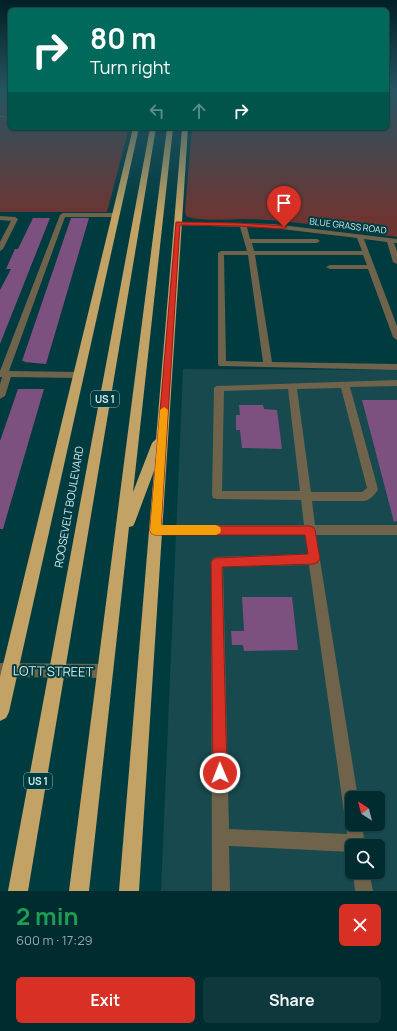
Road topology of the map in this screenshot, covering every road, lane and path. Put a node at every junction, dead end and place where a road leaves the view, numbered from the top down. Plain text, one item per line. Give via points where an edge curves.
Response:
1 (135, 133) edge
2 (152, 133) edge
3 (169, 133) edge
4 (185, 133) edge
5 (116, 215) junction
6 (0, 218) edge
7 (178, 224) junction
8 (243, 225) junction
9 (360, 237) junction
10 (248, 241) junction
11 (317, 241) dead end
12 (393, 241) edge
13 (0, 249) edge
14 (251, 253) junction
15 (366, 253) junction
16 (397, 262) edge
17 (330, 267) dead end
18 (371, 267) junction
19 (397, 337) edge
20 (268, 365) junction
21 (397, 367) edge
22 (4, 374) edge
23 (78, 375) junction
24 (397, 383) edge
25 (345, 385) junction
26 (292, 386) junction
27 (0, 396) edge
28 (163, 430) junction
29 (306, 496) junction
30 (155, 530) junction
31 (310, 530) junction
32 (397, 530) edge
33 (121, 540) junction
34 (314, 559) junction
35 (5, 670) edge
36 (57, 671) junction
37 (105, 671) junction
38 (0, 712) edge
39 (349, 791) edge
40 (221, 837) junction
41 (345, 844) edge
42 (362, 879) edge
43 (18, 891) edge
44 (79, 891) edge
45 (129, 891) edge
46 (220, 891) edge
47 (364, 891) edge

1 - 5 highway, ROOSEVELT BOULEVARD / US 1
2 - 36 highway, ROOSEVELT BOULEVARD / US 1
3 - 33 highway
4 - 7 highway
5 - 22 street via 63,215
5 - 23 highway, ROOSEVELT BOULEVARD / US 1
6 - 13 street via 15,219
7 - 8 street, BLUE GRASS ROAD
7 - 28 highway
8 - 9 street, BLUE GRASS ROAD
8 - 10 street
9 - 12 street, BLUE GRASS ROAD
9 - 15 street
10 - 11 street
10 - 14 street
12 - 16 street
14 - 15 street
14 - 20 street
14 - 20 street via 221,253 222,364
15 - 18 street
17 - 18 street
18 - 19 street
20 - 21 street
22 - 23 street
22 - 27 street
23 - 35 highway, ROOSEVELT BOULEVARD / US 1
24 - 25 street
25 - 26 street
25 - 29 street via 373,489 364,497
26 - 29 street
26 - 29 street via 218,388 217,495
28 - 30 highway
28 - 33 highway
29 - 31 street
30 - 31 street
30 - 45 highway
31 - 32 street
31 - 34 street
33 - 37 highway
34 - 39 street
34 - 40 street via 217,562
35 - 36 street, LOTT STREET
35 - 38 highway, ROOSEVELT BOULEVARD / US 1
36 - 37 street, LOTT STREET
36 - 43 highway, ROOSEVELT BOULEVARD / US 1
37 - 44 highway
40 - 41 street
40 - 46 street
42 - 47 street

